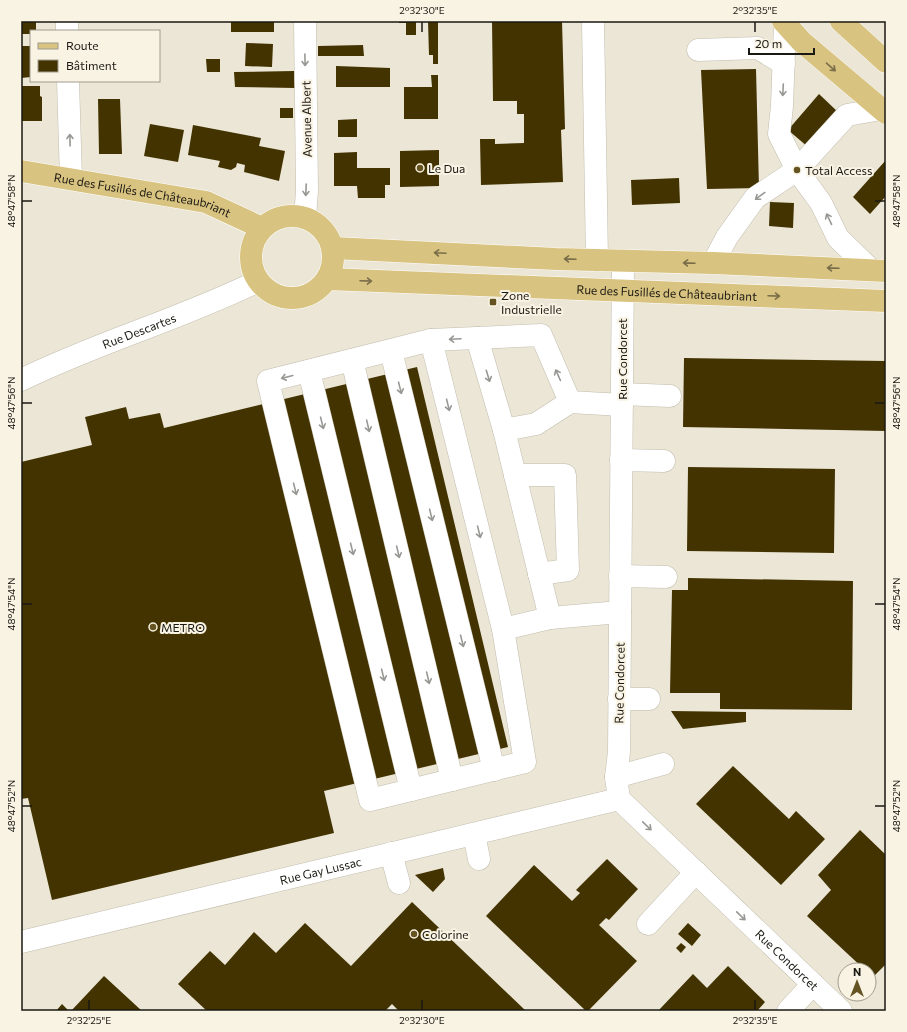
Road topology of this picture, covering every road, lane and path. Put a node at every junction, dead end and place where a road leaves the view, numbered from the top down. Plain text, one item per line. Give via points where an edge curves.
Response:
1 (305, 21) edge
2 (593, 21) edge
3 (841, 21) edge
4 (784, 22) edge
5 (698, 50) dead end
6 (886, 62) edge
7 (784, 64) junction
8 (68, 82) edge
9 (883, 111) edge
10 (797, 170) junction
11 (21, 171) edge
12 (71, 179) junction
13 (304, 217) junction
14 (262, 228) junction
15 (333, 248) junction
16 (597, 260) junction
17 (623, 261) junction
18 (713, 264) junction
19 (879, 270) edge
20 (327, 279) junction
21 (258, 280) junction
22 (623, 291) junction
23 (886, 301) edge
24 (477, 338) junction
25 (431, 340) junction
26 (391, 350) junction
27 (352, 360) junction
28 (309, 371) junction
29 (21, 380) edge
30 (670, 396) dead end
31 (622, 400) junction
32 (570, 402) junction
33 (504, 430) junction
34 (621, 460) junction
35 (664, 461) dead end
36 (515, 475) junction
37 (539, 574) junction
38 (620, 576) junction
39 (666, 577) dead end
40 (620, 612) junction
41 (550, 618) junction
42 (504, 629) junction
43 (619, 699) junction
44 (649, 699) dead end
45 (663, 764) dead end
46 (494, 770) junction
47 (616, 777) junction
48 (452, 780) junction
49 (411, 790) junction
50 (619, 799) junction
51 (474, 834) junction
52 (391, 854) junction
53 (479, 858) dead end
54 (696, 872) junction
55 (399, 883) dead end
56 (648, 924) dead end
57 (21, 942) edge
58 (813, 984) junction
59 (788, 1011) edge
60 (841, 1011) edge

1 -> 13 street, Avenue Albert via 307,190
2 - 16 street
3 - 6 main road
4 - 7 street
4 -> 9 main road via 802,42
5 - 7 street via 758,48
7 -> 10 street via 779,134
12 -> 8 street
9 - 10 street via 848,115
10 -> 18 street via 755,198 727,237
19 -> 10 street via 838,238 821,203
11 - 12 main road, Rue des Fusillés de Châteaubriant
12 - 14 main road, Rue des Fusillés de Châteaubriant via 206,202
13 - 14 main road via 289,215 274,219
13 - 15 main road via 323,229
14 - 21 main road via 252,244 251,263
16 -> 15 main road
15 - 20 main road via 333,264
16 - 17 main road
18 -> 17 main road
17 - 22 street, Rue Condorcet
19 -> 18 main road
20 - 21 main road via 312,293 293,299 273,294
20 -> 22 main road, Rue des Fusillés de Châteaubriant
21 - 29 street, Rue Descartes
22 -> 23 main road, Rue des Fusillés de Châteaubriant
22 - 31 street, Rue Condorcet
24 -> 25 street
32 -> 24 street via 541,335
24 -> 33 street
25 - 26 street
25 -> 42 street
26 - 27 street
26 -> 46 street
27 - 28 street
27 -> 48 street
28 -> 49 street
28 -> 49 street via 268,381 370,800
30 - 31 street
31 - 32 street
31 - 34 street, Rue Condorcet
32 - 33 street via 536,424
33 - 36 street
34 - 35 street
34 - 38 street, Rue Condorcet
36 - 37 street
36 - 37 street via 565,475 568,570
37 - 41 street
38 - 39 street
38 - 40 street, Rue Condorcet
40 - 41 street
40 - 43 street, Rue Condorcet
41 - 42 street
42 - 46 street via 525,762
43 - 44 street
43 - 47 street, Rue Condorcet via 619,752
45 - 47 street
46 - 48 street
47 - 50 street, Rue Condorcet
48 - 49 street
50 - 51 street, Rue Gay Lussac
50 -> 54 street, Rue Condorcet
51 - 52 street, Rue Gay Lussac
51 - 53 street
52 - 55 street
52 - 57 street, Rue Gay Lussac
54 - 56 street
54 -> 58 street, Rue Condorcet
58 - 59 street
58 - 60 street, Rue Condorcet

